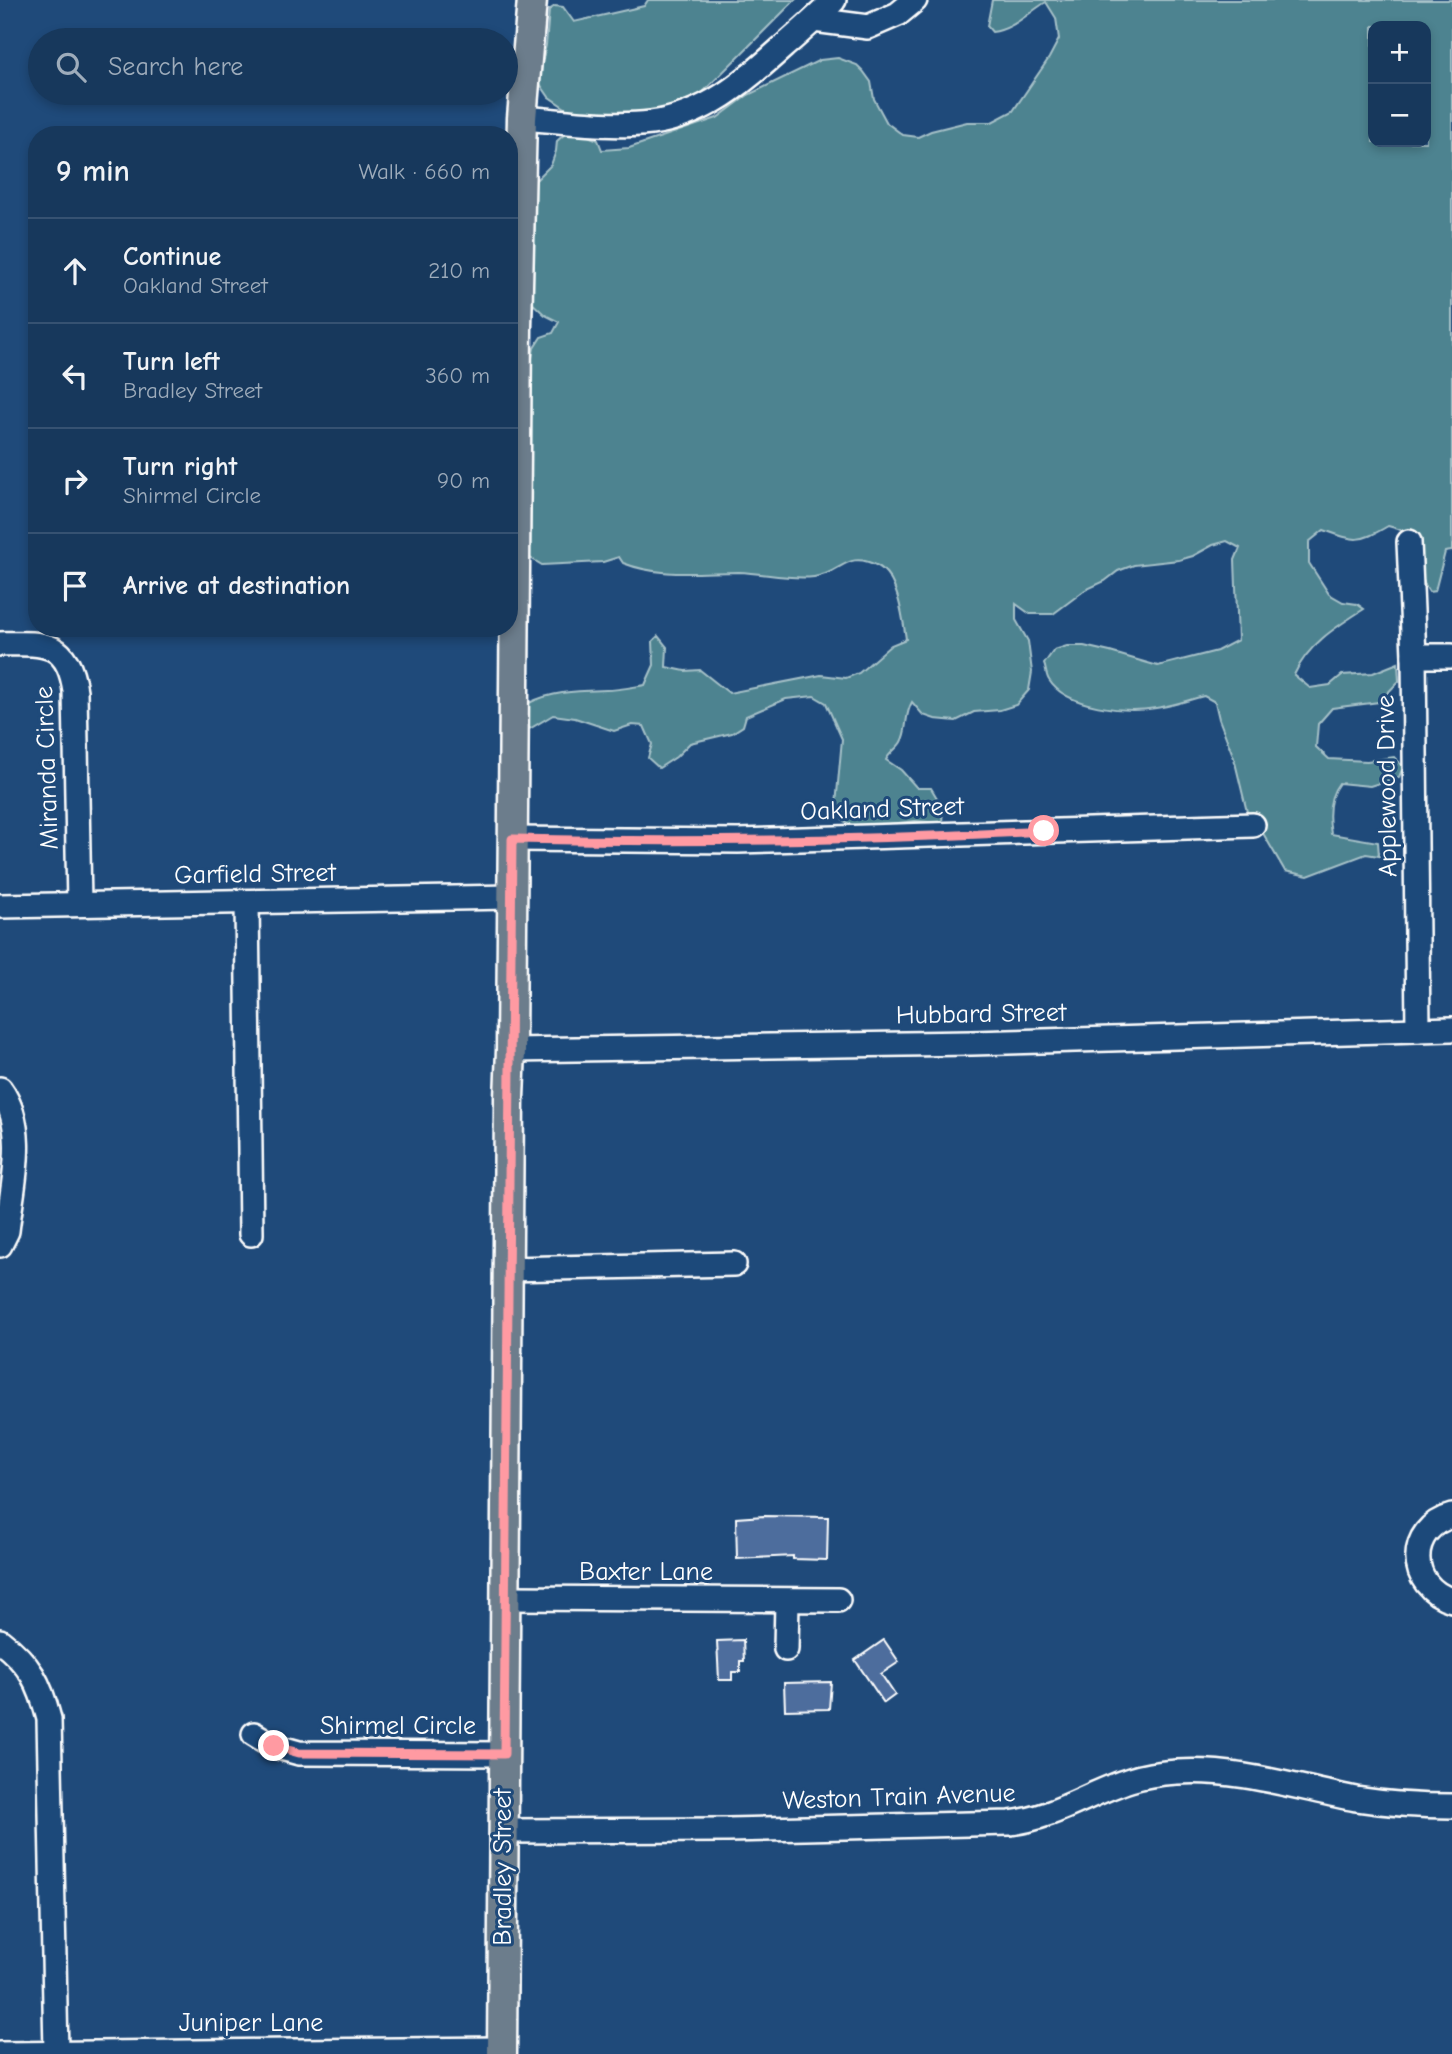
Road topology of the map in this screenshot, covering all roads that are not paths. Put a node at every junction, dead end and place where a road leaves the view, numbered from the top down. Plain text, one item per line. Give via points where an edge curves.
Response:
1 (532, 0) edge
2 (834, 0) edge
3 (915, 0) edge
4 (814, 20) junction
5 (522, 118) junction
6 (518, 211) edge
7 (1409, 542) dead end
8 (512, 637) edge
9 (0, 644) edge
10 (1414, 656) junction
11 (1452, 656) edge
12 (1253, 825) dead end
13 (512, 839) junction
14 (511, 897) junction
15 (247, 902) junction
16 (79, 904) junction
17 (0, 906) edge
18 (1452, 1029) edge
19 (1418, 1030) junction
20 (511, 1050) junction
21 (0, 1089) edge
22 (251, 1234) dead end
23 (0, 1245) edge
24 (734, 1264) dead end
25 (508, 1269) junction
26 (1452, 1516) edge
27 (504, 1598) junction
28 (838, 1600) dead end
29 (1452, 1600) edge
30 (787, 1601) junction
31 (0, 1641) edge
32 (786, 1649) dead end
33 (254, 1734) dead end
34 (504, 1754) junction
35 (1452, 1806) edge
36 (504, 1831) junction
37 (56, 2052) junction
38 (502, 2052) edge
39 (0, 2054) edge

1 - 5 main road, Bradley Street
2 - 4 street
3 - 4 street via 869,27
4 - 5 street via 732,91 679,117 631,124
5 - 6 main road, Bradley Street
7 - 10 street, Applewood Drive
8 - 13 main road, Bradley Street
9 - 16 street, Miranda Circle via 45,645 60,652 70,668 75,691
10 - 11 street
10 - 19 street, Applewood Drive
12 - 13 street, Oakland Street via 752,841
13 - 14 main road, Bradley Street
14 - 15 street, Garfield Street
14 - 20 main road, Bradley Street
15 - 16 street, Garfield Street
15 - 22 street
16 - 17 street, Garfield Street
18 - 19 street, Hubbard Street
19 - 20 street, Hubbard Street
20 - 25 main road, Bradley Street
21 - 23 street via 10,1105 17,1138 6,1231
24 - 25 street
25 - 27 main road, Bradley Street
26 - 29 street via 1426,1532 1417,1559 1427,1585
27 - 30 street, Baxter Lane
27 - 34 main road, Bradley Street
28 - 30 street, Baxter Lane
30 - 32 street
31 - 37 street via 36,1679 49,1719
33 - 34 street, Shirmel Circle via 299,1753
34 - 36 main road, Bradley Street
35 - 36 street, Weston Train Avenue via 1359,1799 1237,1775 1179,1772 1130,1780 1051,1815 1010,1823
36 - 38 main road, Bradley Street
37 - 38 street, Juniper Lane
37 - 39 street, Juniper Lane

